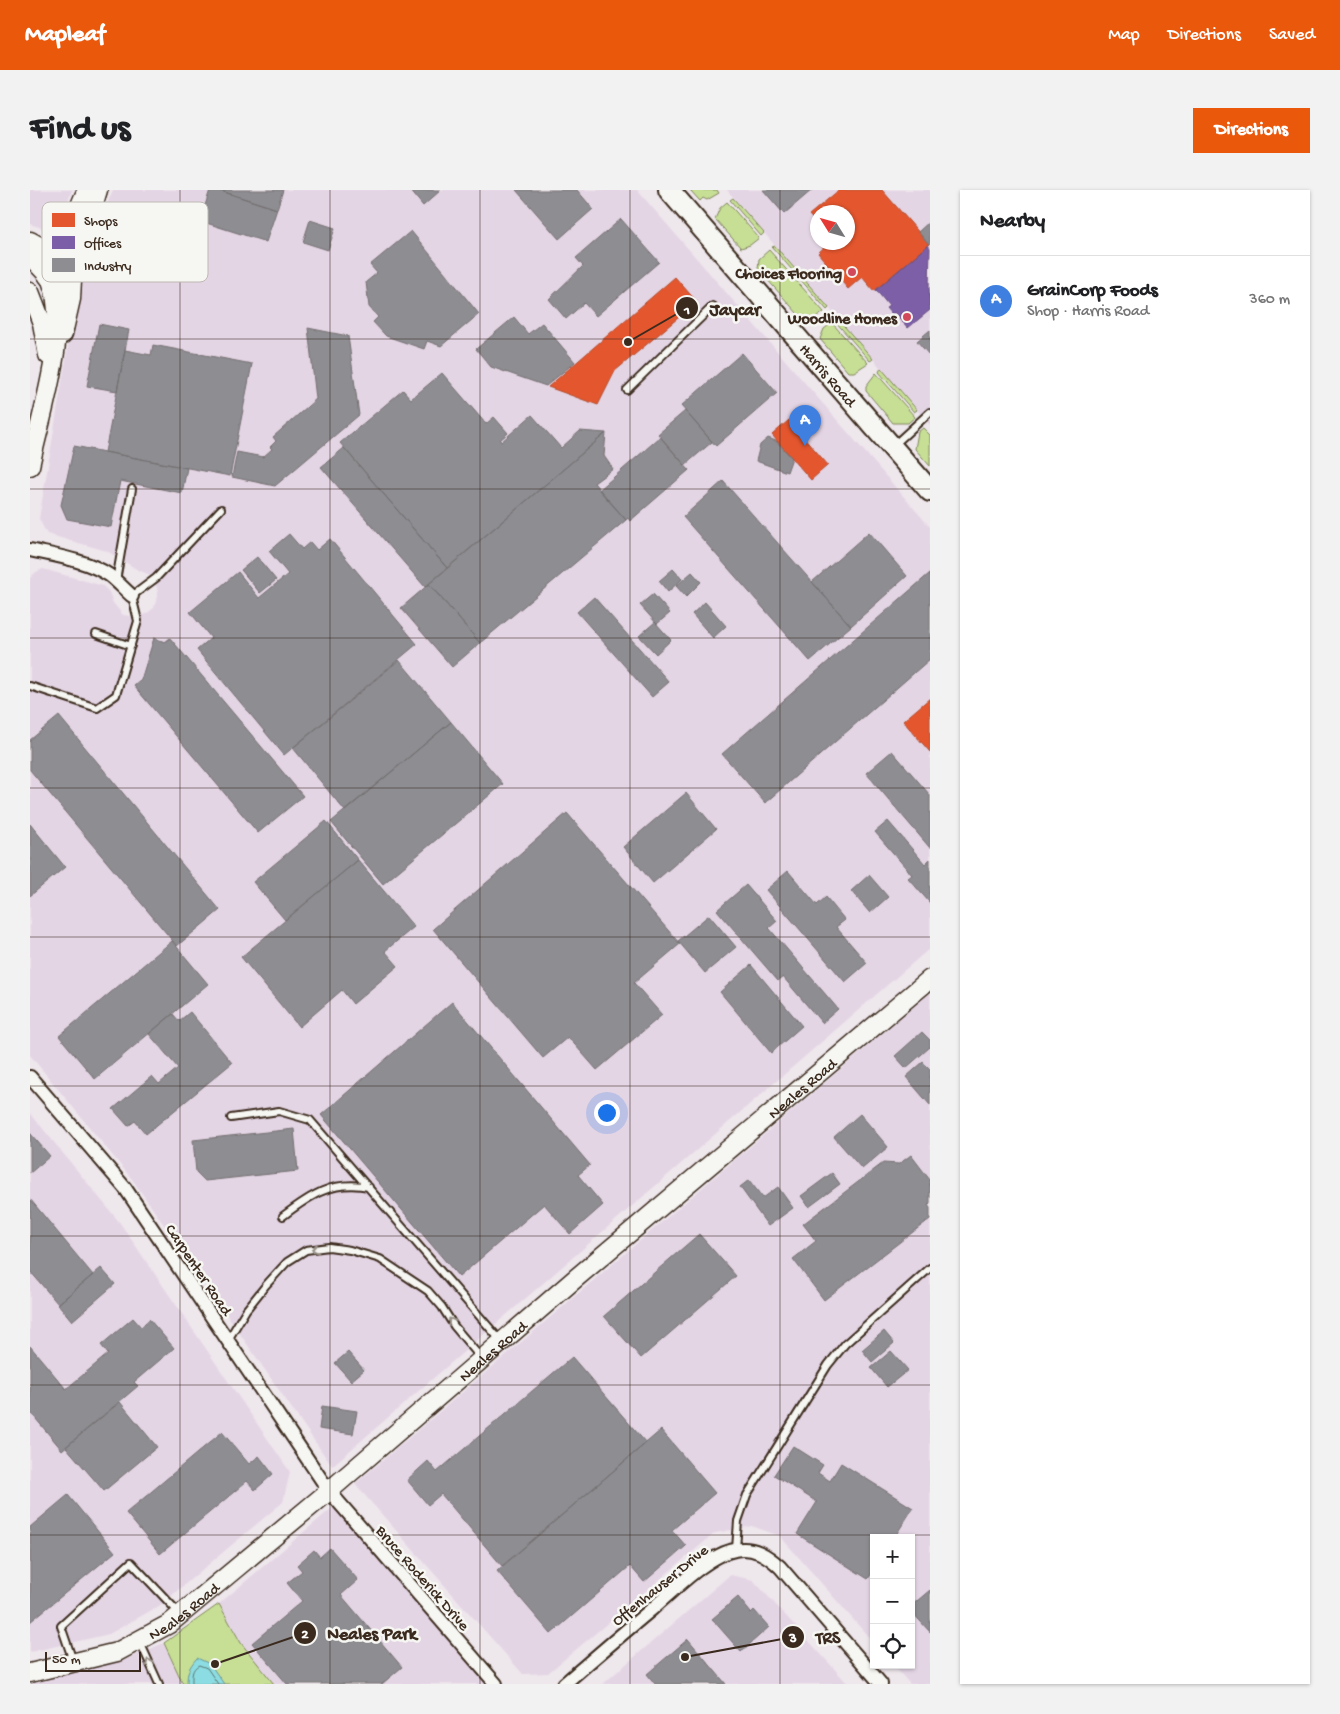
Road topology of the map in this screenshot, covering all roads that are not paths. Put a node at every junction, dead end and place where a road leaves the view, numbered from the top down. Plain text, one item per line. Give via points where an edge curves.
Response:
1 (88, 190) edge
2 (98, 190) edge
3 (669, 190) edge
4 (83, 202) edge
5 (94, 202) edge
6 (30, 242) edge
7 (42, 247) edge
8 (30, 256) edge
9 (42, 269) edge
10 (50, 282) edge
11 (72, 282) edge
12 (30, 292) edge
13 (713, 306) dead end
14 (51, 373) junction
15 (627, 390) dead end
16 (930, 412) edge
17 (892, 447) junction
18 (30, 466) edge
19 (132, 489) dead end
20 (930, 491) edge
21 (220, 509) dead end
22 (30, 550) edge
23 (116, 581) junction
24 (132, 596) junction
25 (96, 634) dead end
26 (131, 646) junction
27 (30, 686) edge
28 (930, 979) edge
29 (30, 1077) edge
30 (231, 1118) dead end
31 (369, 1187) junction
32 (283, 1216) dead end
33 (930, 1268) edge
34 (228, 1340) junction
35 (501, 1342) junction
36 (482, 1359) junction
37 (329, 1490) junction
38 (736, 1549) junction
39 (180, 1615) junction
40 (140, 1641) junction
41 (74, 1662) junction
42 (30, 1673) edge
43 (159, 1684) edge
44 (496, 1684) edge
45 (564, 1684) edge
46 (881, 1684) edge

1 - 4 street
2 - 5 street
3 - 17 main road, Harris Road
6 - 7 street
8 - 9 street
10 - 14 street via 56,298 58,325
11 - 14 street via 71,299
12 - 14 street via 42,323
13 - 15 lane
14 - 18 street
16 - 17 lane
17 - 20 main road, Harris Road
19 - 23 lane
21 - 24 lane via 156,578
22 - 23 street via 78,561
23 - 24 street
24 - 26 lane via 138,621
25 - 26 lane
26 - 27 lane via 116,695 97,708
28 - 35 street, Neales Road
29 - 34 street, Carpenter Road via 126,1188
30 - 31 lane via 279,1111 310,1120
31 - 32 lane via 355,1184 335,1186 310,1196
31 - 35 lane
33 - 38 lane via 835,1354 747,1495 738,1522
36 -> 34 lane via 428,1291 380,1259 329,1247 306,1250 287,1262 246,1310
34 - 37 street, Carpenter Road
35 - 36 street, Neales Road
36 - 37 street, Neales Road
37 - 39 street, Neales Road
37 - 44 street, Bruce Roderick Drive
38 - 45 street, Offenhauser Drive via 724,1552 687,1579
38 - 46 street via 759,1552 780,1566
39 - 40 street, Neales Road
39 - 41 lane via 130,1562 61,1626
40 - 41 street, Neales Road via 117,1652
43 -> 40 lane
41 - 42 street, Neales Road

